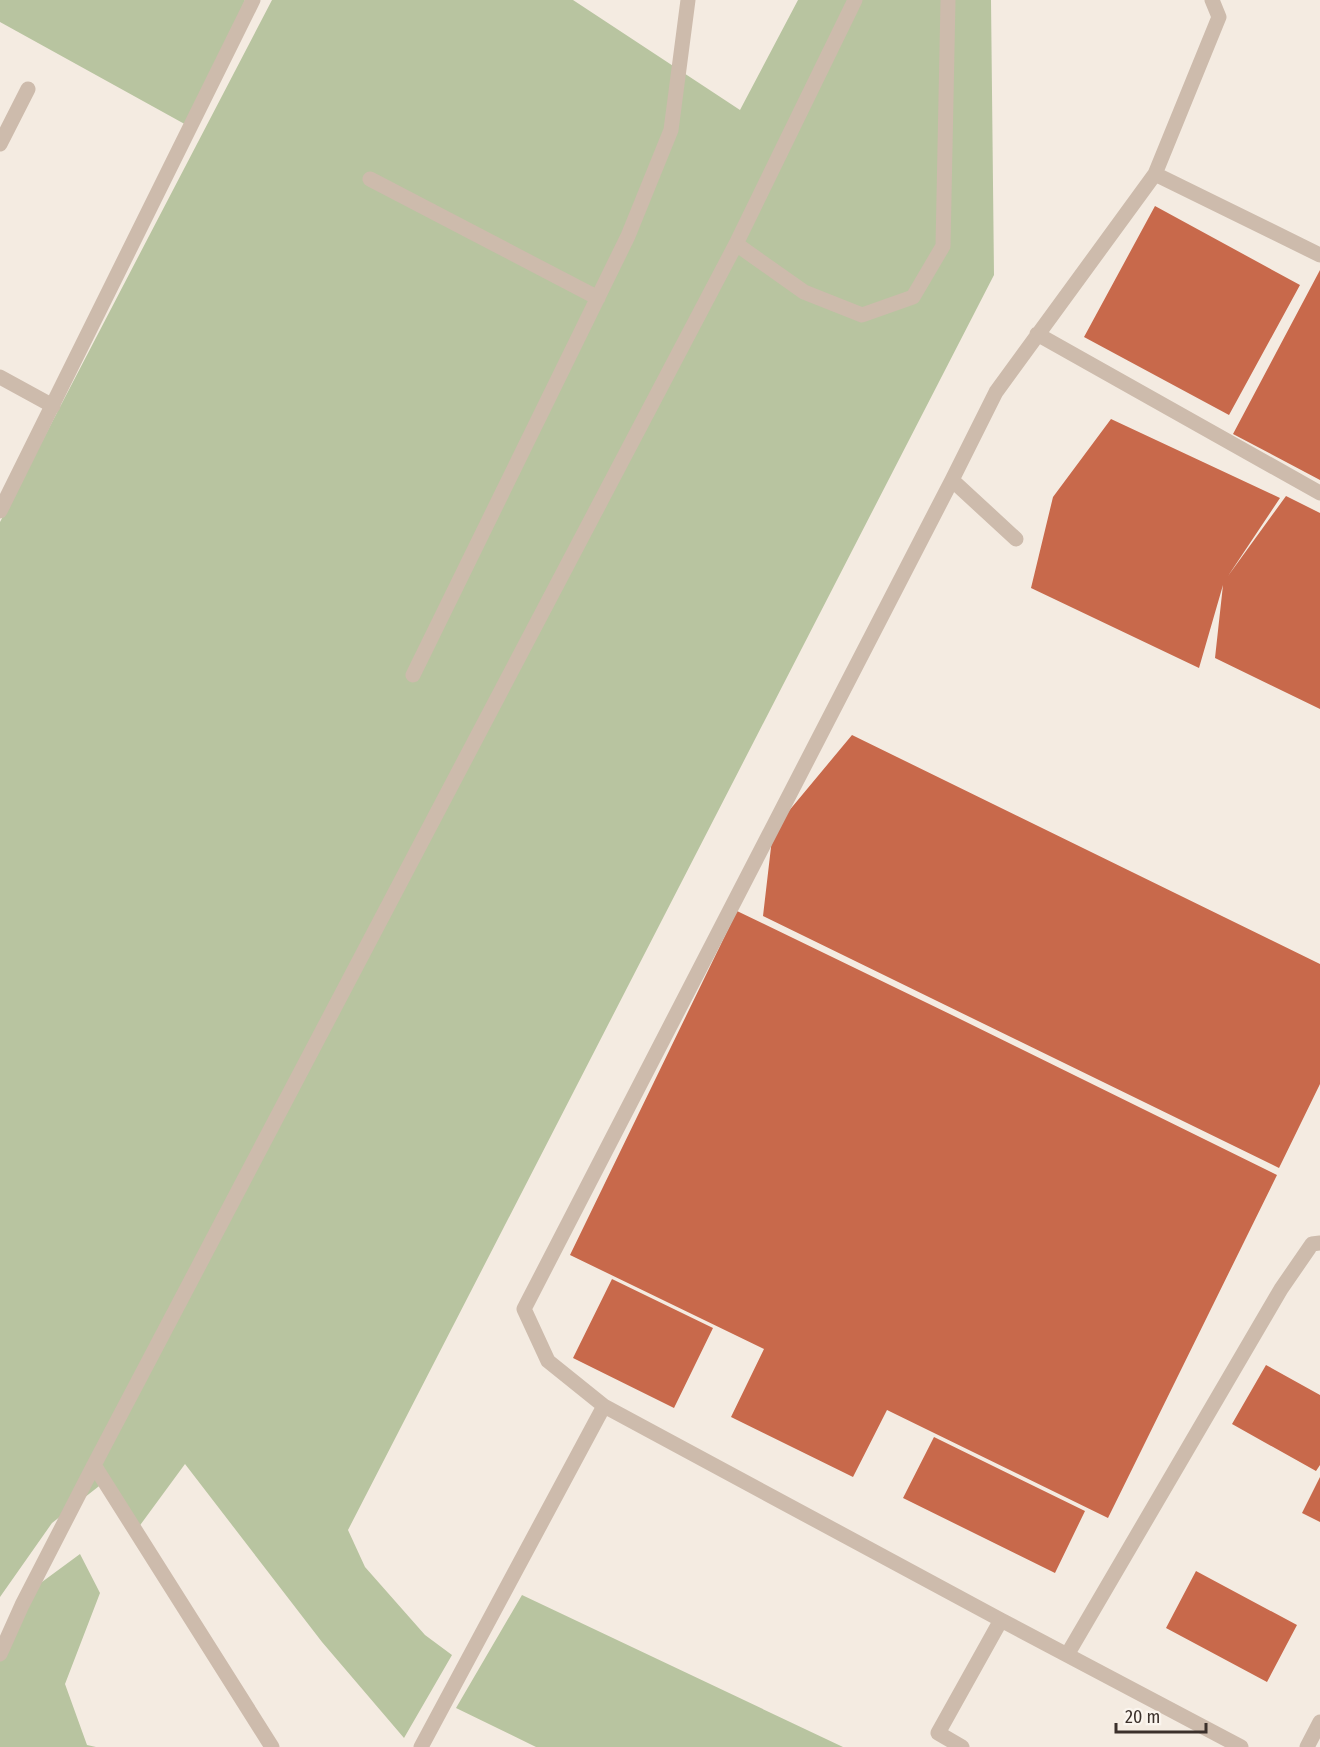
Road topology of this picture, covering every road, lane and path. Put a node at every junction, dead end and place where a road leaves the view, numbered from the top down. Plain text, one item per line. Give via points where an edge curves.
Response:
1 (253, 0) edge
2 (688, 0) edge
3 (855, 0) edge
4 (948, 0) edge
5 (1212, 0) edge
6 (28, 89) dead end
7 (0, 144) edge
8 (1155, 174) junction
9 (370, 179) dead end
10 (736, 244) junction
11 (1320, 255) edge
12 (598, 298) junction
13 (1037, 334) junction
14 (0, 377) edge
15 (53, 406) junction
16 (952, 480) junction
17 (1320, 493) edge
18 (0, 511) edge
19 (1016, 539) dead end
20 (412, 675) dead end
21 (1320, 1243) edge
22 (604, 1406) junction
23 (94, 1465) junction
24 (1001, 1620) junction
25 (0, 1654) edge
26 (1068, 1656) junction
27 (1320, 1722) edge
28 (272, 1747) edge
29 (421, 1747) edge
30 (962, 1747) edge
31 (1241, 1747) edge
32 (1307, 1747) edge

1 - 15 street
2 - 12 street via 671,130
3 - 10 street
4 - 10 street via 943,246 913,297 862,315 804,292
5 - 8 street via 1219,17
6 - 7 street
8 - 11 street
8 - 13 street
9 - 12 street
10 - 23 street
12 - 20 street
13 - 16 street via 996,392
13 - 17 street
14 - 15 street
15 - 18 street
16 - 19 street
16 - 22 street via 524,1309 548,1361
21 - 26 street via 1312,1244 1281,1289
22 - 24 street
22 - 29 street
23 - 25 street
23 - 28 street
24 - 26 street
24 - 30 street via 938,1733
26 - 31 street
27 - 32 street

